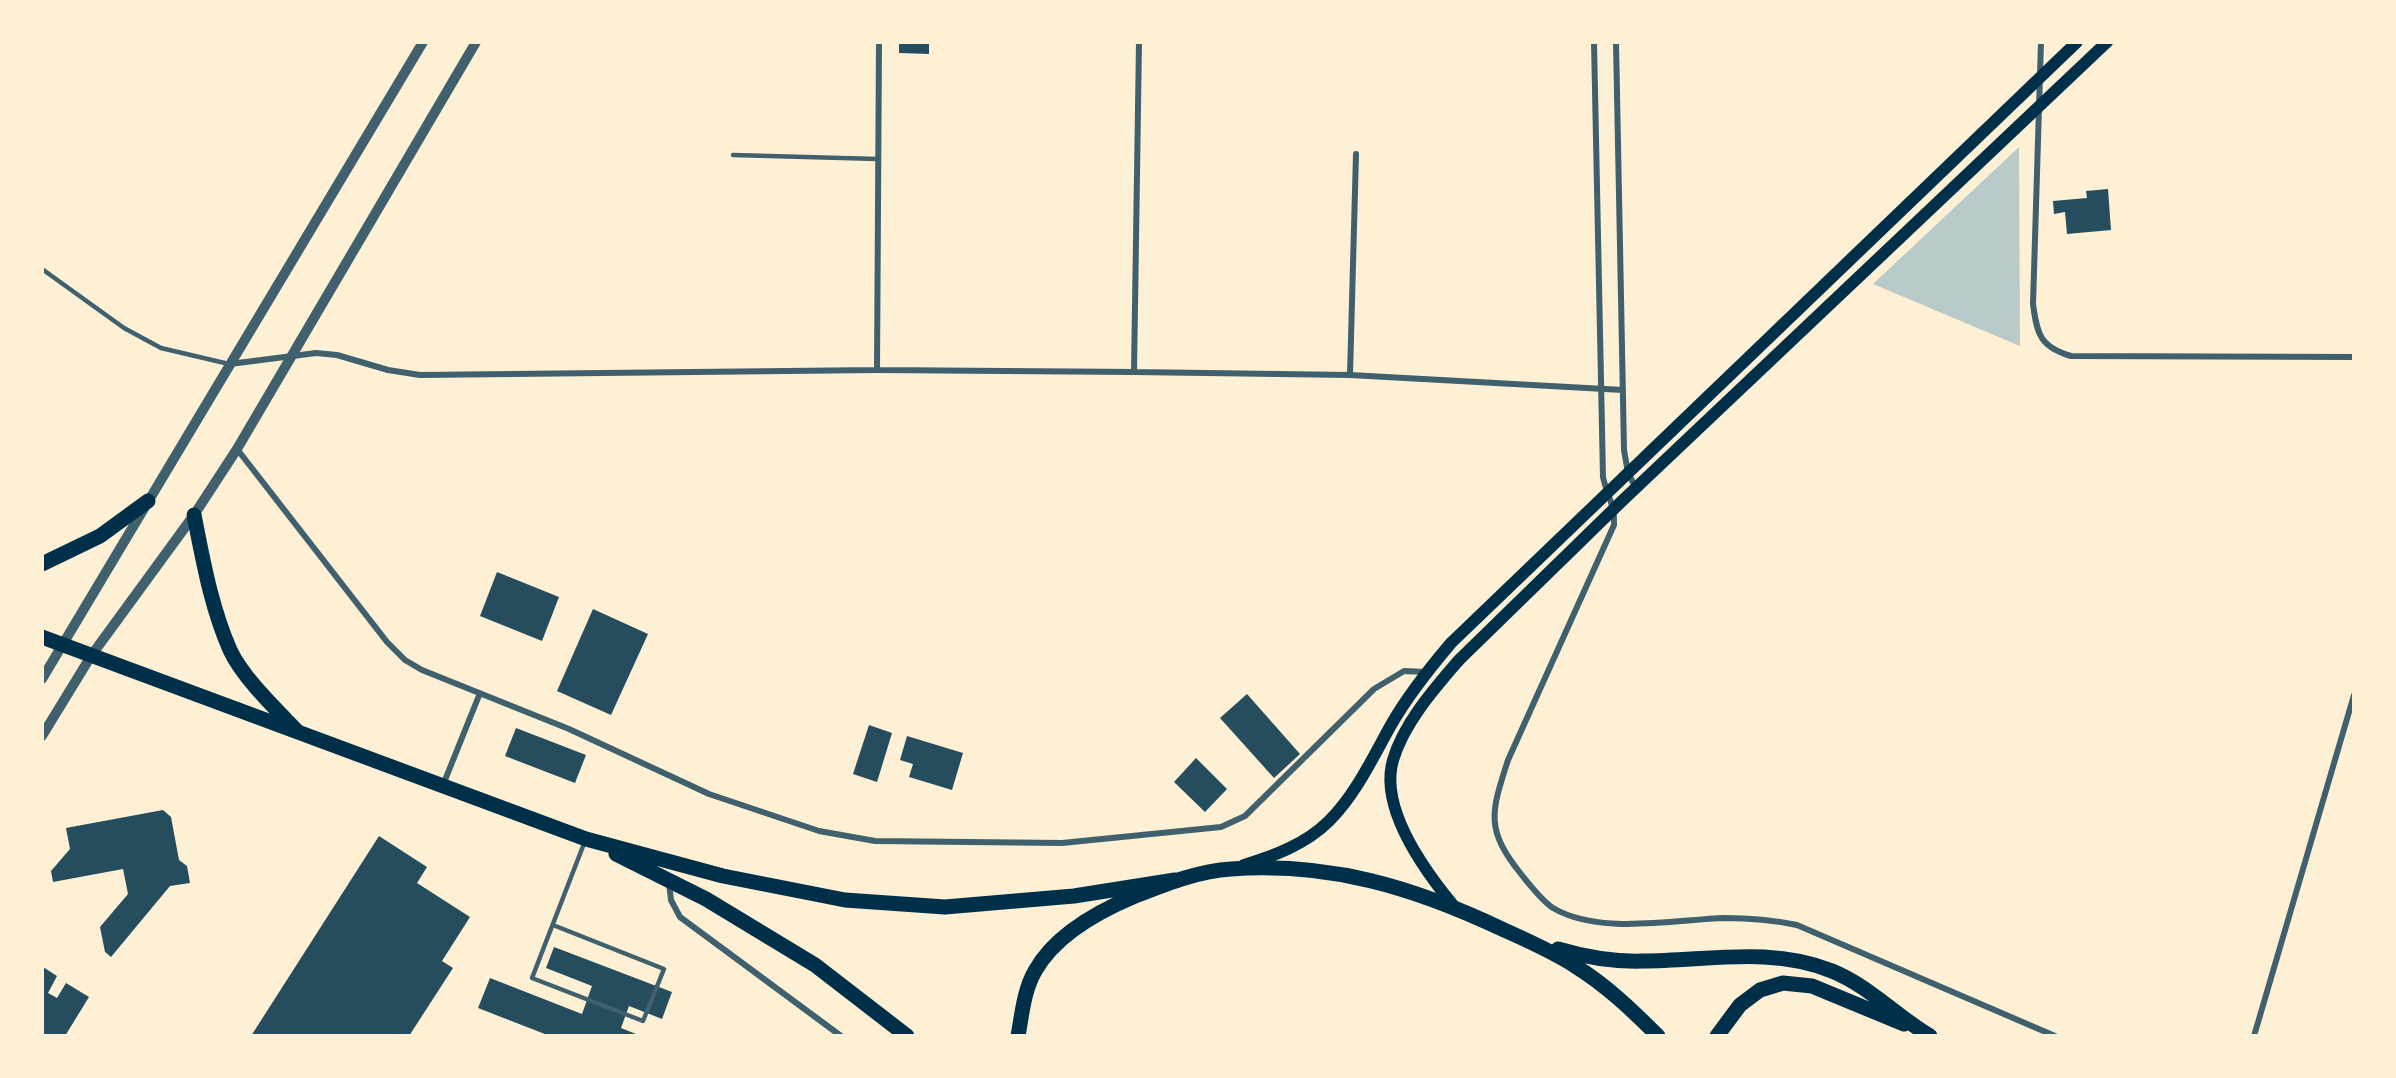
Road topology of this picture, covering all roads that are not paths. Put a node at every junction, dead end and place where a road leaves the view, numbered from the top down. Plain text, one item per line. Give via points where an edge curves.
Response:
1 (423, 42) edge
2 (476, 42) edge
3 (879, 42) edge
4 (1139, 42) edge
5 (1594, 42) edge
6 (1616, 42) edge
7 (2041, 42) edge
8 (2077, 42) edge
9 (2108, 42) edge
10 (2042, 75) junction
11 (2040, 105) junction
12 (1356, 154) dead end
13 (733, 155) dead end
14 (878, 159) junction
15 (42, 268) edge
16 (293, 354) junction
17 (2354, 357) edge
18 (229, 364) junction
19 (877, 370) junction
20 (1134, 372) junction
21 (1350, 375) junction
22 (1600, 388) junction
23 (1623, 390) junction
24 (237, 449) junction
25 (1628, 473) junction
26 (1635, 488) junction
27 (1606, 493) junction
28 (148, 501) junction
29 (1615, 507) junction
30 (194, 515) junction
31 (42, 564) edge
32 (42, 637) edge
33 (61, 644) junction
34 (91, 657) junction
35 (1427, 672) junction
36 (42, 678) edge
37 (480, 693) junction
38 (2354, 695) edge
39 (300, 734) junction
40 (42, 736) edge
41 (443, 786) junction
42 (586, 839) junction
43 (1229, 869) junction
44 (668, 880) junction
45 (1175, 880) junction
46 (1453, 905) junction
47 (553, 925) junction
48 (1529, 941) junction
49 (1928, 1035) edge
50 (841, 1036) edge
51 (907, 1036) edge
52 (1018, 1036) edge
53 (1658, 1036) edge
54 (1717, 1036) edge
55 (2055, 1036) edge
56 (2254, 1036) edge

1 - 18 street
2 - 16 street
3 - 14 street
4 - 20 street
5 - 22 street
6 - 23 street
7 - 10 street
8 - 10 main road
9 - 11 main road
10 - 11 street
10 - 25 main road
11 - 17 street via 2033,304 2043,342 2071,356
11 - 26 main road
12 - 21 street
13 - 14 lane
14 - 19 street
15 - 18 lane via 124,328 161,348
16 - 18 street
16 - 19 street via 337,355 420,375
16 - 24 street
18 - 28 street
19 - 20 street
20 - 21 street
21 - 22 street
22 - 23 street
22 - 27 street
23 - 25 street
24 - 30 street
24 - 37 street via 387,642 405,660
25 - 26 street
25 - 27 main road
26 - 29 main road
27 - 29 street
27 - 35 main road via 1451,643
28 - 31 main road via 100,536
28 - 33 street
29 - 46 main road via 1458,660 1405,735 1393,761 1390,780 1394,802 1413,849
29 - 55 street via 1614,525 1508,760 1496,797 1494,826 1500,845 1530,885 1551,907 1595,921 1764,919 1797,925
30 - 34 street
30 - 39 main road via 209,588 231,651 264,696
32 - 33 main road
33 - 34 main road
33 - 36 street
34 - 39 main road
34 - 40 street
35 - 37 street via 1404,671 1374,689 1245,816 1221,827 1062,843 875,840 819,831 709,794
35 - 43 main road via 1369,766 1330,820 1288,849
37 - 41 street
38 - 56 street
39 - 41 main road
41 - 42 main road
42 - 44 main road
42 - 45 main road via 723,876 845,900 889,904 945,907 1010,903
42 - 47 lane
43 - 45 main road
43 - 46 main road via 1289,868 1349,876 1380,881
44 - 50 street via 671,900 680,917
44 - 51 main road via 815,965
45 - 52 main road via 1112,906 1056,944 1035,970 1024,999
46 - 48 main road
47 - 47 lane via 532,978 643,1021 664,969
48 - 49 main road via 1607,960 1642,962 1742,956 1800,961 1855,982
48 - 53 main road via 1575,965 1622,1000
49 - 54 main road via 1832,993 1783,983 1760,990 1740,1005

